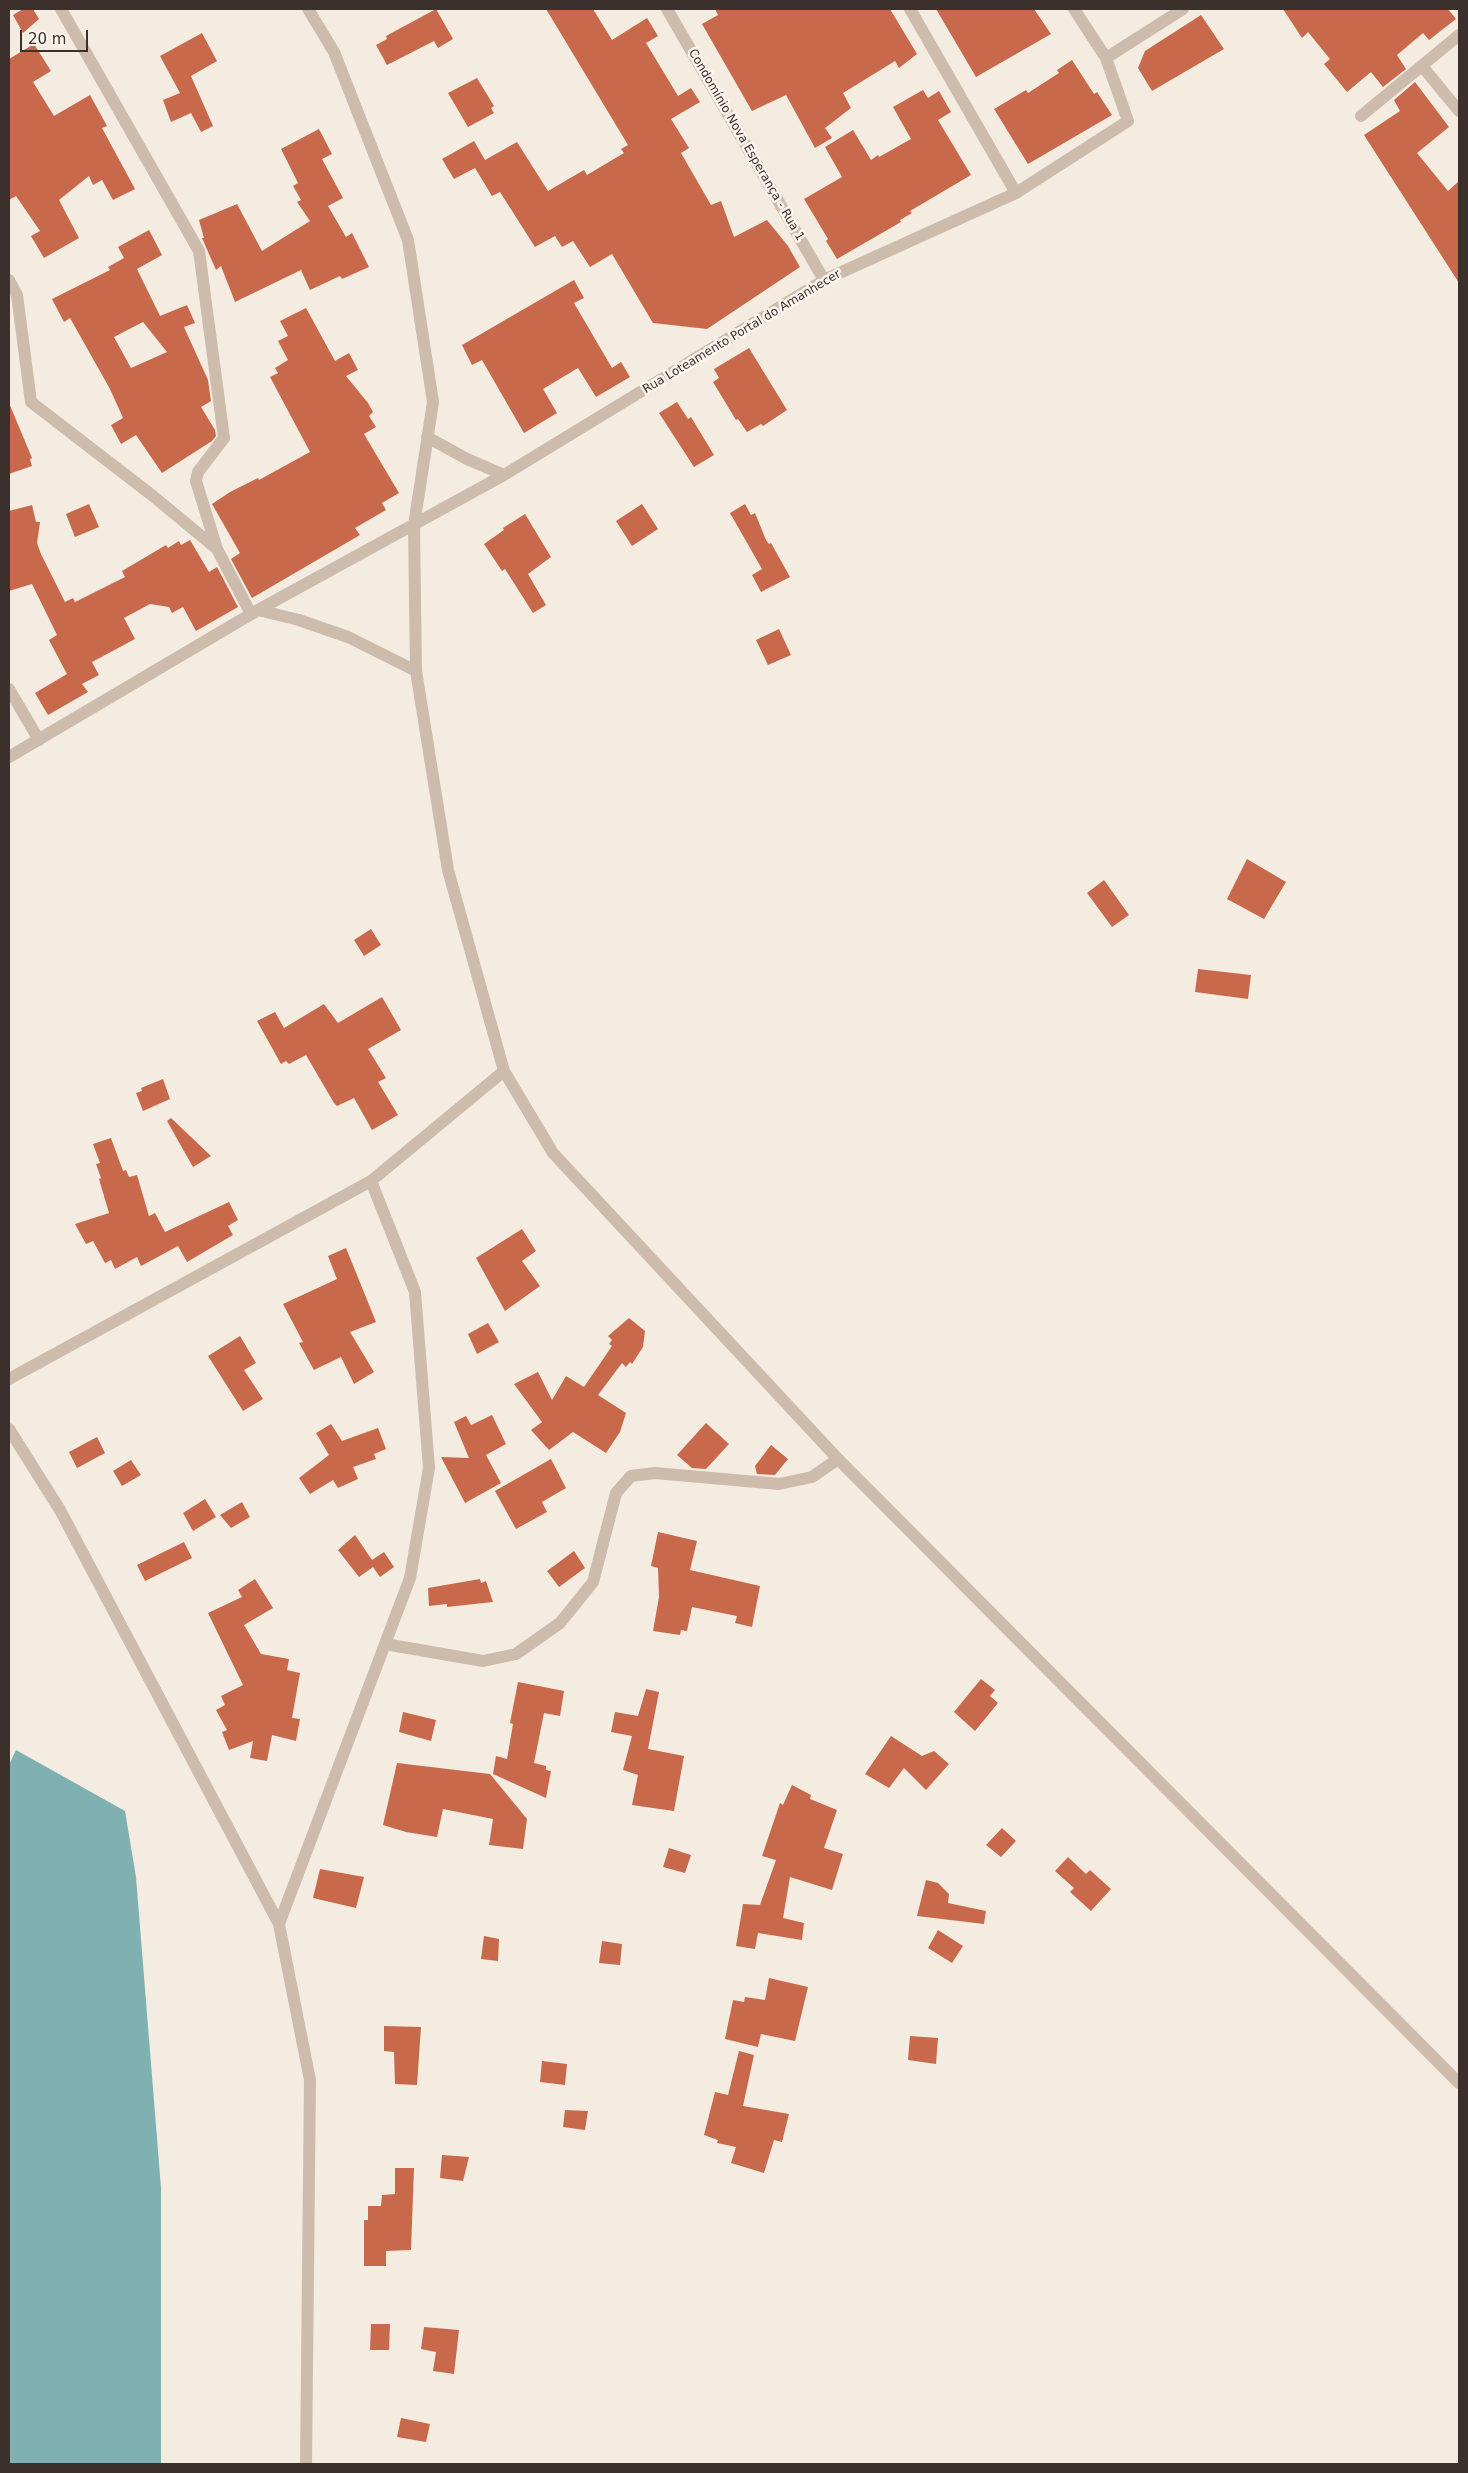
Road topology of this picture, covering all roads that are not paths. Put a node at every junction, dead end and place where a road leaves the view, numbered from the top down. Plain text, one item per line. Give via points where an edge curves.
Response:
1 (61, 9) edge
2 (308, 9) edge
3 (667, 9) edge
4 (910, 9) edge
5 (1074, 9) edge
6 (1183, 9) edge
7 (1459, 36) edge
8 (1106, 58) junction
9 (1422, 66) junction
10 (1459, 111) edge
11 (1362, 116) dead end
12 (1016, 193) junction
13 (9, 280) edge
14 (824, 280) junction
15 (427, 437) junction
16 (504, 475) junction
17 (414, 525) junction
18 (217, 549) junction
19 (254, 612) junction
20 (416, 671) junction
21 (9, 689) edge
22 (39, 740) junction
23 (9, 757) edge
24 (504, 1071) junction
25 (371, 1182) junction
26 (9, 1380) edge
27 (9, 1429) edge
28 (838, 1459) junction
29 (385, 1644) junction
30 (279, 1924) junction
31 (1459, 2083) edge
32 (306, 2464) edge

1 - 18 street via 199,252 224,438 198,472 196,480
2 - 15 street via 334,52 408,240 433,402
3 - 14 street, Condomínio Nova Esperança - Rua 1
4 - 12 street
5 - 8 street
6 - 8 street
7 - 9 street
8 - 12 street, Rua Loteamento Portal do Amanhecer via 1128,121
9 - 10 street
9 - 11 street
12 - 14 street, Rua Loteamento Portal do Amanhecer
13 - 18 street via 17,295 32,402
14 - 16 street, Rua Loteamento Portal do Amanhecer
15 - 16 street
15 - 17 street
16 - 17 street, Rua Loteamento Portal do Amanhecer
17 - 19 street, Rua Loteamento Portal do Amanhecer
17 - 20 street
18 - 19 street
19 - 20 street via 298,620 348,637
19 - 22 street, Rua Loteamento Portal do Amanhecer
20 - 24 street via 448,870
21 - 22 street
22 - 23 street, Rua Loteamento Portal do Amanhecer
24 - 25 street
24 - 28 street via 554,1153
25 - 26 street
25 - 29 street via 415,1292 429,1468 410,1578
27 - 30 street via 60,1510
28 - 29 street via 812,1477 779,1484 655,1473 631,1476 616,1493 593,1582 560,1623 516,1654 483,1661
28 - 31 street
29 - 30 street
30 - 32 street via 310,2080

